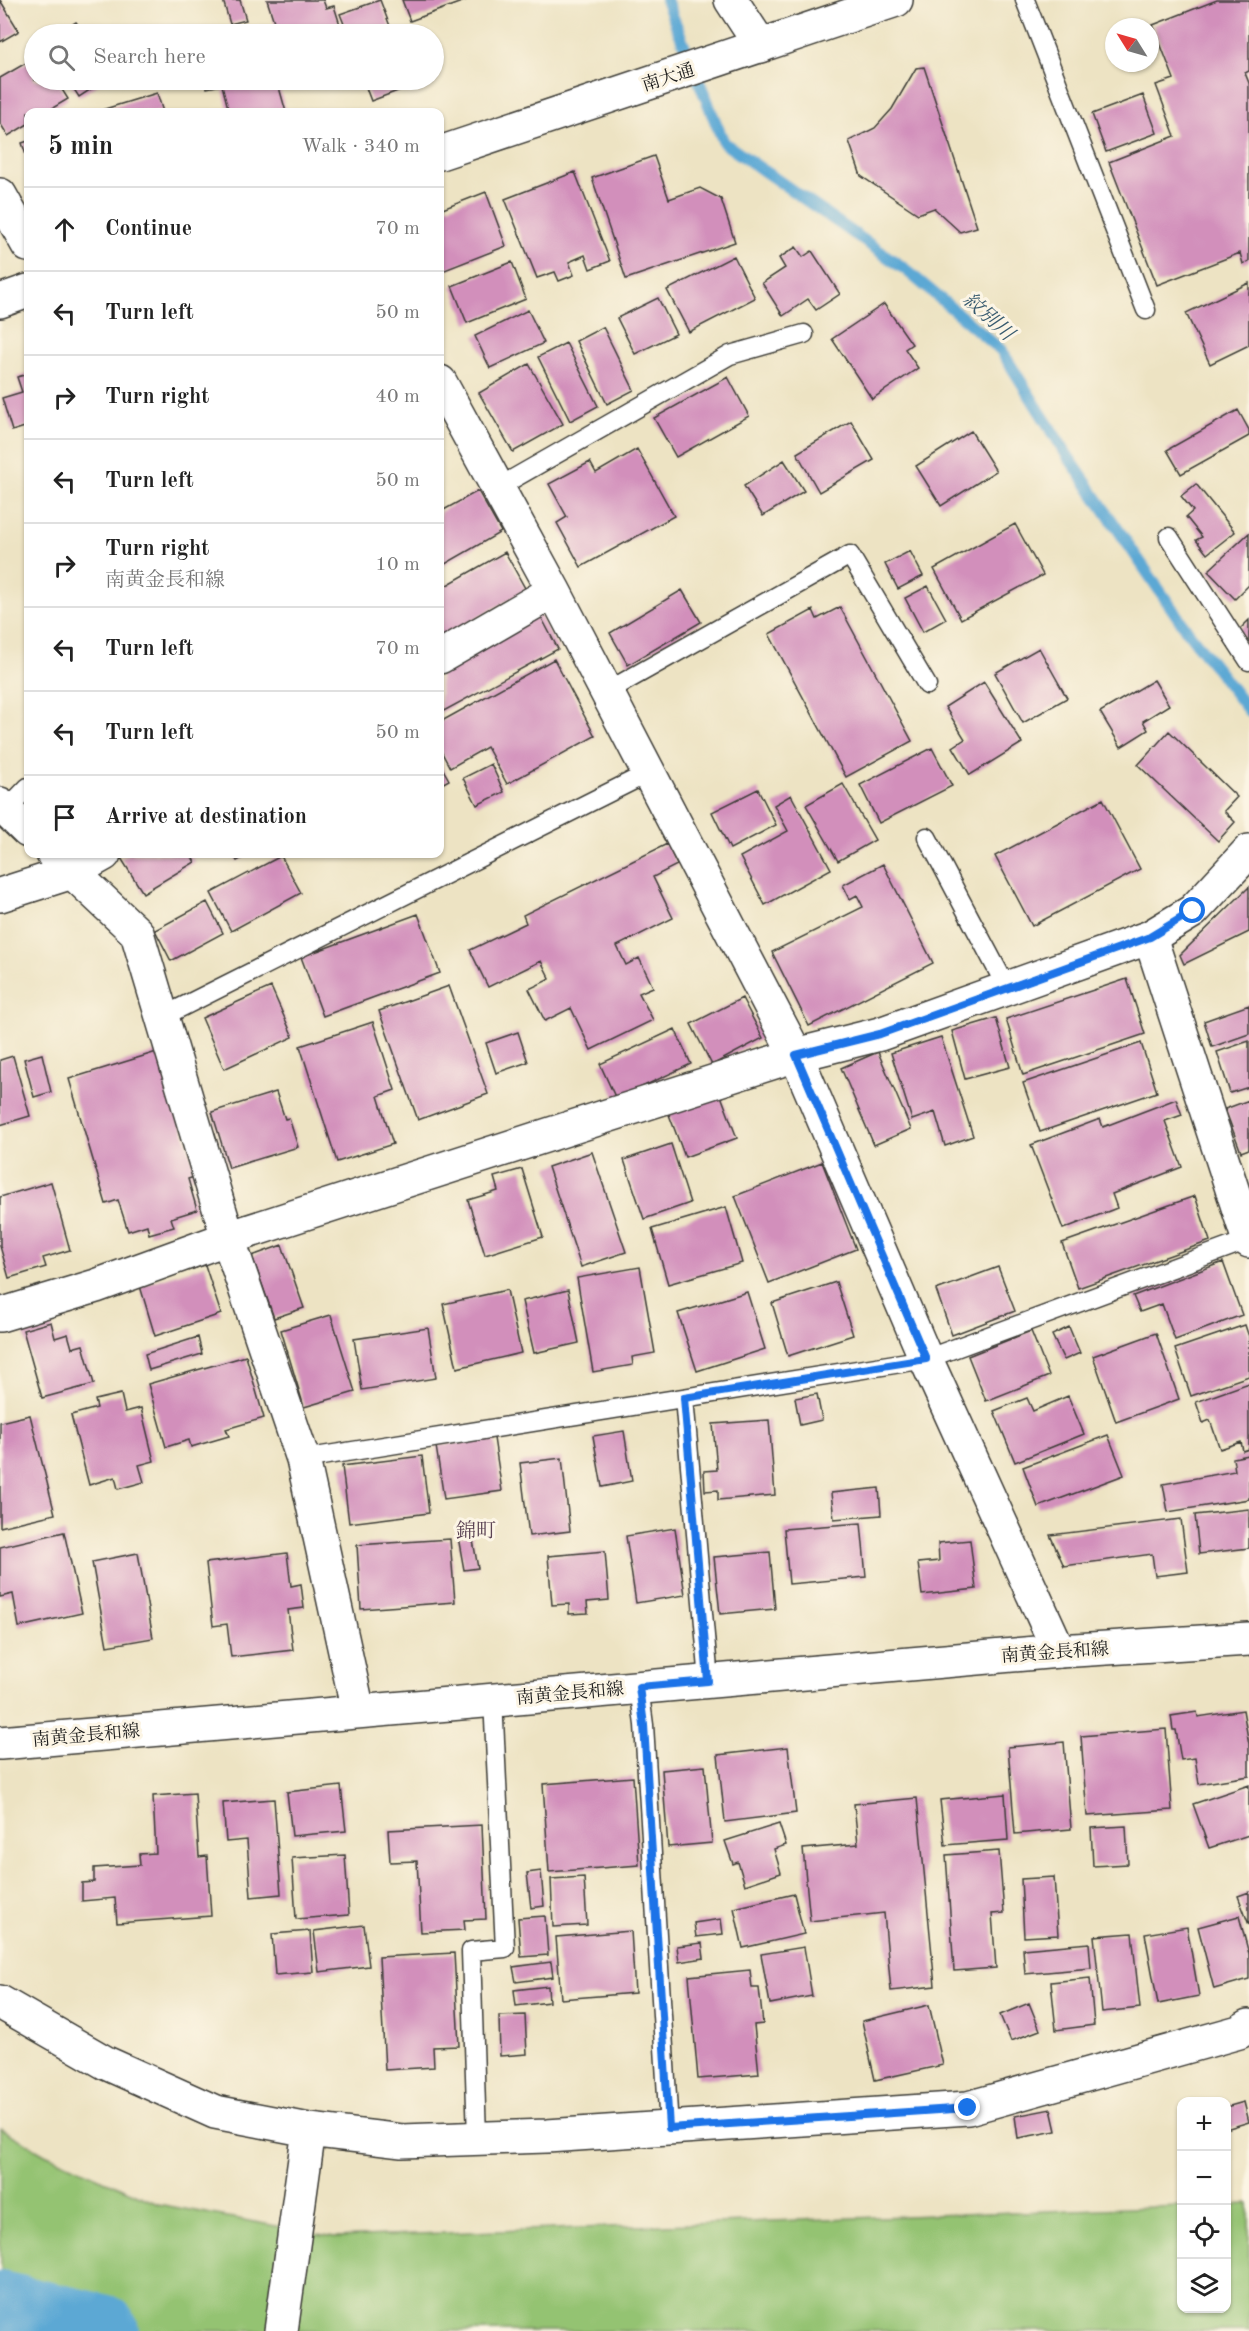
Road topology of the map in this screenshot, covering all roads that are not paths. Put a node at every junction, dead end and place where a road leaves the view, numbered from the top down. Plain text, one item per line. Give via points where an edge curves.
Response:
1 (731, 0) edge
2 (896, 0) edge
3 (1025, 0) edge
4 (761, 46) junction
5 (444, 152) edge
6 (0, 195) edge
7 (24, 238) edge
8 (24, 292) edge
9 (0, 301) edge
10 (1146, 310) dead end
11 (804, 334) dead end
12 (444, 389) edge
13 (497, 488) junction
14 (1169, 537) dead end
15 (554, 591) junction
16 (444, 655) edge
17 (1249, 661) edge
18 (927, 686) dead end
19 (606, 693) junction
20 (648, 773) junction
21 (24, 794) edge
22 (12, 815) edge
23 (927, 837) dead end
24 (1249, 851) edge
25 (85, 858) edge
26 (62, 863) edge
27 (0, 895) edge
28 (1150, 937) junction
29 (1007, 988) junction
30 (162, 1017) junction
31 (796, 1055) junction
32 (228, 1238) junction
33 (1249, 1240) edge
34 (0, 1315) edge
35 (926, 1359) junction
36 (684, 1398) junction
37 (303, 1459) junction
38 (1249, 1639) edge
39 (1059, 1651) junction
40 (708, 1681) junction
41 (639, 1687) junction
42 (493, 1699) junction
43 (358, 1711) junction
44 (0, 1743) edge
45 (0, 2002) edge
46 (1249, 2026) edge
47 (669, 2128) junction
48 (309, 2130) junction
49 (477, 2138) junction
50 (281, 2331) edge

1 - 4 street
2 - 4 street, 南大通
3 - 10 lane
4 - 5 street, 南大通
6 - 7 street
8 - 9 street
11 - 13 lane via 730,355
12 - 13 street
13 - 15 street
14 - 17 lane
15 - 16 street
15 - 19 street
18 - 19 lane via 850,555
19 - 20 street
20 - 30 lane
20 - 31 street
21 - 22 lane
23 - 29 lane
24 - 28 street via 1193,911
25 - 26 street
26 - 27 street
26 - 30 street via 137,933
28 - 29 street
28 - 33 street
29 - 31 street via 880,1034
30 - 32 street
31 - 32 street
31 - 35 street
32 - 34 street via 96,1286
32 - 37 street
33 - 35 lane
35 - 36 lane
35 - 39 street
36 - 37 lane
36 - 40 lane
37 - 43 street
38 - 39 street, 南黄金長和線
39 - 40 street, 南黄金長和線
40 - 41 street, 南黄金長和線
41 - 42 street, 南黄金長和線
41 - 47 lane
42 - 43 street, 南黄金長和線
42 - 49 lane via 505,1948 471,1951
43 - 44 street, 南黄金長和線
45 - 48 street via 106,2063 215,2112
46 - 47 street via 968,2108
47 - 49 street
48 - 49 street via 402,2141
48 - 50 street

